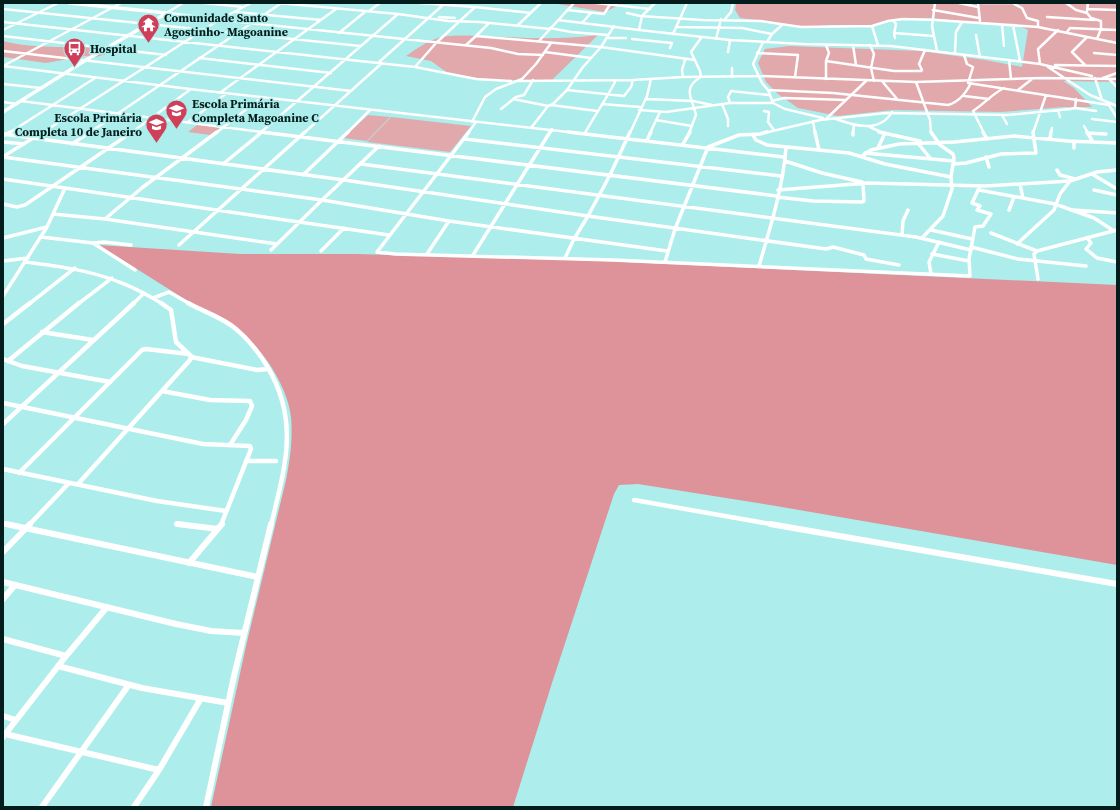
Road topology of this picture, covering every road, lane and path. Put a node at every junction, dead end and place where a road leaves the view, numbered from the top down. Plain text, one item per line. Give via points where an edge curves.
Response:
1 (58, 3) edge
2 (69, 3) edge
3 (120, 3) edge
4 (184, 3) edge
5 (204, 3) edge
6 (251, 3) edge
7 (279, 3) edge
8 (318, 3) edge
9 (380, 3) edge
10 (420, 3) edge
11 (479, 3) edge
12 (536, 3) edge
13 (541, 3) edge
14 (574, 3) edge
15 (596, 3) edge
16 (633, 3) edge
17 (655, 3) edge
18 (687, 3) edge
19 (733, 3) edge
20 (935, 3) edge
21 (959, 3) edge
22 (978, 3) edge
23 (982, 3) edge
24 (1018, 3) edge
25 (1066, 3) edge
26 (1088, 3) edge
27 (444, 4) edge
28 (611, 4) edge
29 (1014, 4) edge
30 (630, 6) junction
31 (112, 7) junction
32 (243, 7) junction
33 (313, 7) junction
34 (475, 7) junction
35 (978, 7) junction
36 (3, 9) edge
37 (336, 9) junction
38 (650, 9) junction
39 (1087, 9) junction
40 (567, 10) junction
41 (933, 10) junction
42 (1117, 10) edge
43 (368, 11) junction
44 (38, 12) junction
45 (236, 12) junction
46 (167, 13) junction
47 (591, 13) junction
48 (627, 13) dead end
49 (1087, 13) junction
50 (398, 14) junction
51 (531, 14) junction
52 (264, 15) junction
53 (227, 16) junction
54 (642, 16) junction
55 (1047, 16) dead end
56 (429, 17) junction
57 (92, 18) junction
58 (211, 18) junction
59 (681, 18) junction
60 (980, 18) junction
61 (723, 19) junction
62 (220, 20) junction
63 (321, 20) junction
64 (462, 20) junction
65 (558, 20) junction
66 (893, 20) junction
67 (932, 20) junction
68 (1100, 20) junction
69 (3, 22) edge
70 (480, 22) junction
71 (962, 22) junction
72 (16, 23) junction
73 (582, 23) junction
74 (980, 23) junction
75 (147, 24) junction
76 (251, 24) junction
77 (488, 24) junction
78 (505, 24) junction
79 (1002, 24) junction
80 (518, 25) junction
81 (782, 25) junction
82 (1013, 25) junction
83 (614, 26) junction
84 (872, 26) junction
85 (677, 27) junction
86 (1038, 27) junction
87 (550, 28) junction
88 (719, 28) junction
89 (71, 29) junction
90 (1101, 29) junction
91 (3, 30) edge
92 (204, 30) junction
93 (308, 30) junction
94 (639, 30) junction
95 (1058, 30) junction
96 (1117, 30) edge
97 (1067, 32) junction
98 (237, 33) junction
99 (339, 33) junction
100 (894, 33) junction
101 (673, 34) junction
102 (772, 34) junction
103 (128, 35) junction
104 (976, 35) dead end
105 (3, 36) edge
106 (370, 36) junction
107 (476, 36) junction
108 (607, 36) junction
109 (933, 36) junction
110 (1087, 37) junction
111 (626, 38) dead end
112 (701, 38) junction
113 (895, 38) dead end
114 (632, 39) dead end
115 (716, 39) junction
116 (1097, 39) junction
117 (295, 40) junction
118 (404, 40) junction
119 (730, 40) junction
120 (49, 41) junction
121 (539, 41) junction
122 (187, 42) junction
123 (665, 42) junction
124 (765, 42) junction
125 (436, 43) junction
126 (551, 43) junction
127 (1117, 43) edge
128 (922, 44) dead end
129 (466, 45) junction
130 (826, 45) junction
131 (853, 45) junction
132 (870, 45) junction
133 (878, 45) junction
134 (218, 46) junction
135 (360, 46) junction
136 (1004, 46) dead end
137 (601, 47) junction
138 (107, 48) junction
139 (670, 48) dead end
140 (921, 49) junction
141 (3, 50) edge
142 (925, 50) junction
143 (937, 51) junction
144 (278, 52) junction
145 (728, 52) dead end
146 (27, 53) junction
147 (757, 53) junction
148 (955, 53) junction
149 (1094, 53) dead end
150 (543, 54) junction
151 (166, 55) junction
152 (964, 55) junction
153 (1117, 55) edge
154 (980, 57) junction
155 (199, 58) junction
156 (591, 58) junction
157 (345, 59) junction
158 (86, 60) junction
159 (685, 60) junction
160 (695, 60) junction
161 (1009, 60) junction
162 (826, 61) junction
163 (1020, 62) junction
164 (380, 63) junction
165 (1040, 64) junction
166 (259, 65) junction
167 (856, 65) junction
168 (1045, 65) junction
169 (1085, 65) junction
170 (3, 66) edge
171 (1117, 66) edge
172 (146, 67) junction
173 (415, 67) junction
174 (732, 68) dead end
175 (871, 68) junction
176 (178, 71) junction
177 (331, 73) junction
178 (1117, 73) edge
179 (63, 74) junction
180 (701, 76) junction
181 (759, 76) junction
182 (683, 77) junction
183 (732, 77) junction
184 (795, 77) junction
185 (95, 78) junction
186 (241, 78) junction
187 (1065, 78) junction
188 (1095, 78) junction
189 (1101, 78) junction
190 (651, 79) junction
191 (826, 79) junction
192 (1011, 79) junction
193 (1032, 79) junction
194 (1109, 79) junction
195 (1117, 79) edge
196 (518, 80) junction
197 (533, 80) junction
198 (574, 80) junction
199 (616, 80) junction
200 (633, 80) junction
201 (125, 81) junction
202 (514, 81) junction
203 (866, 81) junction
204 (874, 81) junction
205 (882, 81) junction
206 (916, 82) junction
207 (970, 82) junction
208 (3, 84) edge
209 (159, 85) junction
210 (315, 87) junction
211 (1117, 87) edge
212 (41, 88) junction
213 (1006, 88) junction
214 (191, 89) junction
215 (567, 90) junction
216 (768, 90) junction
217 (1018, 90) junction
218 (351, 91) junction
219 (221, 92) junction
220 (228, 93) junction
221 (609, 95) junction
222 (769, 95) junction
223 (850, 95) junction
224 (1046, 95) junction
225 (964, 96) junction
226 (262, 97) junction
227 (513, 99) junction
228 (646, 99) junction
229 (897, 99) junction
230 (989, 99) junction
231 (1076, 99) junction
232 (846, 100) junction
233 (1102, 100) junction
234 (21, 101) junction
235 (690, 101) junction
236 (3, 102) edge
237 (298, 102) junction
238 (772, 102) junction
239 (730, 103) junction
240 (923, 103) junction
241 (17, 104) junction
242 (52, 104) junction
243 (602, 104) junction
244 (722, 104) junction
245 (549, 105) junction
246 (713, 105) junction
247 (1109, 105) junction
248 (335, 106) junction
249 (1117, 106) edge
250 (82, 108) junction
251 (1075, 108) junction
252 (501, 109) dead end
253 (640, 109) junction
254 (694, 109) junction
255 (370, 110) junction
256 (764, 110) dead end
257 (1058, 110) junction
258 (597, 111) junction
259 (1096, 111) dead end
260 (3, 112) edge
261 (660, 112) junction
262 (892, 112) junction
263 (1039, 112) junction
264 (116, 113) junction
265 (927, 114) junction
266 (974, 114) junction
267 (1002, 115) junction
268 (152, 117) junction
269 (1060, 117) dead end
270 (1117, 118) edge
271 (826, 119) junction
272 (835, 119) junction
273 (1092, 119) dead end
274 (656, 120) junction
275 (813, 121) junction
276 (188, 122) junction
277 (474, 122) junction
278 (1117, 122) edge
279 (1007, 124) dead end
280 (854, 125) junction
281 (692, 126) junction
282 (728, 126) dead end
283 (1084, 126) dead end
284 (225, 127) junction
285 (870, 127) junction
286 (531, 128) junction
287 (1052, 128) dead end
288 (552, 129) junction
289 (774, 130) junction
290 (262, 132) junction
291 (585, 133) junction
292 (885, 133) junction
293 (1087, 133) junction
294 (4, 134) edge
295 (1106, 134) dead end
296 (753, 135) junction
297 (853, 135) dead end
298 (301, 136) junction
299 (33, 138) junction
300 (627, 138) junction
301 (1033, 138) junction
302 (464, 139) junction
303 (987, 139) junction
304 (1050, 139) junction
305 (647, 140) junction
306 (338, 141) junction
307 (1074, 141) junction
308 (3, 142) edge
309 (917, 142) junction
310 (922, 142) junction
311 (938, 142) junction
312 (1093, 142) junction
313 (1117, 142) edge
314 (24, 144) junction
315 (72, 144) junction
316 (683, 144) junction
317 (379, 146) junction
318 (541, 147) junction
319 (708, 147) junction
320 (108, 148) junction
321 (786, 148) junction
322 (878, 148) junction
323 (1074, 148) dead end
324 (819, 150) junction
325 (865, 153) junction
326 (3, 156) edge
327 (452, 156) junction
328 (619, 156) junction
329 (862, 156) junction
330 (986, 157) junction
331 (182, 158) junction
332 (930, 158) junction
333 (784, 159) junction
334 (954, 162) junction
335 (224, 164) junction
336 (361, 164) junction
337 (530, 166) junction
338 (700, 166) junction
339 (81, 167) junction
340 (989, 167) dead end
341 (263, 169) junction
342 (1057, 170) dead end
343 (1117, 170) edge
344 (437, 174) junction
345 (1092, 174) junction
346 (303, 175) junction
347 (610, 175) junction
348 (781, 176) junction
349 (155, 177) junction
350 (951, 177) junction
351 (3, 179) edge
352 (1077, 179) junction
353 (344, 180) junction
354 (1070, 181) junction
355 (865, 183) junction
356 (518, 184) junction
357 (1020, 184) junction
358 (692, 185) junction
359 (952, 185) junction
360 (52, 186) junction
361 (65, 188) junction
362 (979, 188) junction
363 (1117, 188) edge
364 (241, 189) junction
365 (778, 190) junction
366 (1094, 190) dead end
367 (422, 193) junction
368 (600, 195) junction
369 (1117, 195) edge
370 (777, 196) junction
371 (129, 197) junction
372 (1014, 197) junction
373 (1023, 198) junction
374 (322, 200) junction
375 (3, 204) edge
376 (505, 204) junction
377 (1055, 204) junction
378 (684, 206) junction
379 (217, 210) junction
380 (908, 210) dead end
381 (1009, 210) dead end
382 (1071, 210) junction
383 (1117, 213) edge
384 (53, 214) junction
385 (406, 214) junction
386 (588, 216) junction
387 (105, 219) junction
388 (772, 219) junction
389 (449, 221) junction
390 (300, 222) junction
391 (47, 227) junction
392 (490, 227) junction
393 (344, 228) junction
394 (675, 229) junction
395 (931, 230) junction
396 (1115, 231) edge
397 (192, 233) junction
398 (991, 233) dead end
399 (389, 235) junction
400 (902, 235) junction
401 (41, 237) junction
402 (3, 238) edge
403 (922, 238) junction
404 (574, 239) junction
405 (972, 239) junction
406 (1088, 239) junction
407 (765, 241) junction
408 (939, 242) junction
409 (93, 244) junction
410 (276, 244) junction
411 (1017, 244) junction
412 (131, 245) dead end
413 (179, 245) dead end
414 (971, 248) junction
415 (271, 250) dead end
416 (321, 251) dead end
417 (667, 251) junction
418 (1037, 251) junction
419 (427, 254) junction
420 (932, 254) junction
421 (473, 255) junction
422 (565, 258) junction
423 (27, 260) junction
424 (3, 261) edge
425 (969, 261) junction
426 (1035, 261) junction
427 (665, 262) junction
428 (1117, 262) edge
429 (899, 265) dead end
430 (759, 266) junction
431 (1086, 266) dead end
432 (75, 268) junction
433 (135, 270) dead end
434 (931, 274) junction
435 (112, 278) junction
436 (1038, 278) dead end
437 (144, 293) junction
438 (3, 296) edge
439 (153, 298) junction
440 (3, 324) edge
441 (42, 332) junction
442 (93, 340) junction
443 (190, 356) junction
444 (3, 359) edge
445 (8, 361) junction
446 (268, 369) junction
447 (58, 372) junction
448 (110, 382) junction
449 (162, 391) junction
450 (3, 403) edge
451 (22, 406) junction
452 (74, 418) junction
453 (3, 424) edge
454 (128, 429) junction
455 (230, 445) junction
456 (246, 461) junction
457 (276, 461) dead end
458 (3, 469) edge
459 (19, 473) junction
460 (69, 483) junction
461 (78, 484) junction
462 (634, 500) dead end
463 (226, 511) junction
464 (3, 523) edge
465 (177, 524) dead end
466 (26, 528) junction
467 (218, 529) junction
468 (3, 552) edge
469 (189, 563) junction
470 (258, 578) junction
471 (3, 582) edge
472 (1117, 584) edge
473 (15, 585) junction
474 (3, 599) edge
475 (107, 607) junction
476 (244, 633) junction
477 (3, 639) edge
478 (66, 656) junction
479 (58, 666) junction
480 (128, 686) junction
481 (200, 700) junction
482 (228, 703) junction
483 (3, 716) edge
484 (16, 720) junction
485 (4, 736) edge
486 (82, 751) junction
487 (159, 770) junction
488 (42, 807) edge
489 (134, 807) edge
490 (206, 807) edge

1 - 44 street
2 - 31 street
3 - 31 street
4 - 46 street
5 - 32 street
6 - 32 street
7 - 33 street
7 - 52 street
8 - 33 street
9 - 43 street
10 - 27 street
11 - 34 street
12 - 13 street
13 - 51 street
14 - 40 street
15 - 28 street
16 - 30 street
17 - 38 street
18 - 59 street
19 - 61 street via 731,12
20 - 41 street
21 - 35 street
22 - 35 street
23 - 29 street
24 - 29 street
25 - 49 street via 1076,10
26 - 39 street
27 - 34 street
27 - 56 street
28 - 30 street
28 - 47 street via 604,14
29 - 86 street via 1022,8 1027,18 1038,21
30 - 38 street
31 - 46 street
31 - 57 street
32 - 45 street
33 - 37 street
34 - 51 street
34 - 64 street
35 - 60 street
36 - 44 street
37 - 43 street
37 - 63 street
38 - 54 street
39 - 42 street
39 - 49 street
40 - 47 street
40 - 65 street
41 - 60 street
41 - 67 street
43 - 50 street
43 - 99 street
44 - 57 street
44 - 72 street
45 - 52 street
45 - 53 street
46 - 58 street
46 - 75 street
47 - 73 street
48 - 54 street
49 - 68 street via 1091,18
50 - 56 street
50 - 106 street
51 - 80 street
52 - 63 street
52 - 76 street
53 - 58 street
53 - 62 street
54 - 59 street
54 - 94 street
55 - 68 street
56 - 64 street
56 - 118 street
57 - 75 street
57 - 89 street
58 - 62 street
59 - 61 street
59 - 85 street
60 - 74 street
61 - 81 street
61 - 88 street
62 - 76 street
62 - 92 street
63 - 93 street
64 - 70 street
64 - 125 street
65 - 73 street
65 - 87 street
66 - 67 street
66 - 84 street
66 - 100 street via 896,24
67 - 71 street
67 - 109 street
68 - 90 street
69 - 72 street
70 - 77 street
70 - 78 street
71 - 74 street
71 - 148 street via 956,32
72 - 89 street
72 - 91 street
73 - 83 street
74 - 79 street
75 - 92 street
75 - 103 street
76 - 93 street
76 - 98 street
77 - 78 street
77 - 107 street
78 - 80 street
79 - 82 street
79 - 136 street
80 - 87 street
81 - 84 street
81 - 102 street
82 - 86 street
82 - 163 street
83 - 94 street
83 - 108 street
84 - 133 street
85 - 88 street
85 - 101 street
86 - 95 street
87 - 108 street
87 - 121 street
88 - 102 street via 742,28
88 - 115 street
89 - 103 street
89 - 120 street
90 - 96 street
90 - 97 street via 1070,28
90 - 116 street
92 - 98 street
92 - 122 street
93 - 99 street
93 - 117 street
94 - 101 street
95 - 97 street
95 - 165 street via 1038,49
97 - 110 street
98 - 117 street
98 - 134 street
99 - 106 street
100 - 109 street
100 - 113 street
101 - 112 street
101 - 123 street
102 - 124 street
103 - 122 street
103 - 138 street
104 - 154 street
105 - 120 street
106 - 118 street
106 - 135 street
107 - 121 street
107 - 129 street
108 - 111 street
108 - 137 street
109 - 143 street
110 - 116 street
110 - 169 street via 1072,52
112 - 115 street
112 - 160 street via 691,52
114 - 123 street
115 - 119 street
116 - 127 street
117 - 135 street
117 - 144 street
118 - 125 street
118 - 164 street
119 - 124 street
119 - 145 street
120 - 138 street
120 - 146 street
121 - 126 street
122 - 134 street
122 - 151 street
123 - 139 street via 672,42
124 - 130 street
124 - 147 street
125 - 129 street
125 - 173 street
126 - 137 street
126 - 150 street
128 - 140 street
129 - 150 street
130 - 131 street
130 - 162 street via 829,53
131 - 132 street
131 - 167 street
132 - 133 street
132 - 175 street via 874,54
133 - 140 street
134 - 144 street
134 - 155 street
135 - 157 street
137 - 156 street
137 - 159 street
138 - 151 street
138 - 158 street
140 - 142 street
141 - 146 street
142 - 143 street
142 - 175 street via 919,64 922,71
143 - 148 street
144 - 157 street
144 - 166 street
146 - 158 street
146 - 170 street
147 - 181 street via 753,64
147 - 184 street via 798,55
148 - 152 street
149 - 153 street
150 - 156 street
150 - 196 street
151 - 172 street
152 - 154 street
152 - 207 street via 968,64 973,67
154 - 161 street
155 - 166 street
155 - 176 street
156 - 198 street
157 - 164 street
157 - 177 street
158 - 172 street
158 - 179 street
159 - 160 street
159 - 182 street
160 - 180 street
161 - 163 street
161 - 192 street
162 - 167 street
162 - 191 street
163 - 165 street
164 - 173 street
164 - 218 street
165 - 168 street
166 - 177 street
166 - 186 street
167 - 175 street
168 - 169 street
168 - 187 street
168 - 189 street
169 - 171 street
170 - 179 street
172 - 176 street
172 - 201 street
173 - 202 street via 460,77
174 - 183 street
175 - 204 street
176 - 186 street
176 - 209 street
177 - 210 street
178 - 189 street
179 - 185 street
179 - 212 street
180 - 182 street
180 - 183 street
180 - 235 street via 692,85
181 - 183 street
181 - 184 street
181 - 216 street
182 - 190 street
184 - 191 street
185 - 201 street
185 - 242 street
186 - 210 street
186 - 219 street
187 - 188 street
187 - 193 street
187 - 233 street
188 - 189 street
188 - 233 street
189 - 194 street
190 - 200 street
190 - 228 street
191 - 203 street
192 - 193 street
192 - 207 street
193 - 217 street
194 - 195 street
194 - 211 street
196 - 197 street
196 - 202 street
197 - 198 street
197 - 227 street via 524,95
198 - 199 street
198 - 215 street
199 - 200 street
199 - 221 street
200 - 221 street via 625,96
201 - 209 street
201 - 250 street
202 - 277 street via 485,97
203 - 204 street
203 - 223 street
204 - 205 street
205 - 206 street
205 - 229 street
206 - 207 street
206 - 240 street
207 - 213 street
207 - 225 street
208 - 212 street
209 - 214 street
209 - 264 street
210 - 218 street
210 - 237 street
212 - 234 street
213 - 217 street
213 - 230 street
214 - 219 street
214 - 268 street
215 - 221 street
215 - 245 street
216 - 222 street
216 - 223 street
217 - 224 street
218 - 248 street
219 - 220 street
220 - 226 street
220 - 276 street
221 - 243 street
222 - 238 street
222 - 239 street via 731,91 728,97
223 - 229 street
223 - 232 street
224 - 231 street
224 - 263 street
225 - 230 street
225 - 240 street via 950,105
226 - 237 street
226 - 284 street
227 - 245 street
227 - 252 street
228 - 235 street
228 - 253 street
229 - 240 street
230 - 266 street via 973,111
231 - 247 street
231 - 251 street
232 - 238 street via 784,98
232 - 271 street
233 - 247 street
234 - 241 street
234 - 242 street
235 - 246 street
235 - 254 street
236 - 241 street
237 - 248 street
237 - 290 street
238 - 239 street
238 - 271 street via 785,109
239 - 244 street
240 - 265 street
241 - 260 street
242 - 250 street
242 - 294 street
243 - 253 street
243 - 258 street
244 - 246 street
244 - 282 street
245 - 258 street
245 - 286 street
246 - 254 street
247 - 249 street
247 - 270 street
248 - 255 street
248 - 298 street
250 - 264 street
250 - 299 street
251 - 257 street
251 - 259 street
253 - 261 street
253 - 300 street
254 - 261 street
254 - 281 street via 696,116
255 - 277 street
255 - 306 street
256 - 289 street via 769,112 768,122
257 - 263 street
257 - 269 street
258 - 291 street
261 - 274 street
262 - 265 street
262 - 272 street
262 - 285 street via 884,123
263 - 267 street
263 - 301 street
264 - 268 street
264 - 315 street
265 - 266 street
265 - 311 street via 930,132
266 - 267 street
266 - 303 street
267 - 279 street
268 - 276 street
268 - 320 street
271 - 272 street
271 - 275 street
272 - 280 street
273 - 278 street
274 - 281 street
274 - 305 street
275 - 289 street
275 - 324 street
276 - 284 street
277 - 286 street
277 - 302 street
280 - 285 street
280 - 297 street
281 - 316 street
283 - 293 street
284 - 290 street
284 - 331 street
285 - 292 street
286 - 288 street
287 - 304 street
288 - 291 street
288 - 318 street
289 - 296 street
290 - 298 street
290 - 335 street
291 - 300 street
292 - 310 street
292 - 322 street
293 - 295 street
293 - 312 street
294 - 299 street
296 - 319 street via 735,136
296 - 321 street via 762,143
298 - 306 street
298 - 341 street
299 - 314 street
299 - 315 street
300 - 305 street
300 - 328 street
301 - 303 street via 1017,136
301 - 304 street
301 - 330 street via 1036,153
302 - 318 street
302 - 327 street
303 - 311 street
304 - 307 street
305 - 316 street
306 - 317 street
306 - 346 street
307 - 312 street
307 - 323 street
308 - 314 street
309 - 310 street
309 - 322 street
309 - 332 street
310 - 311 street
311 - 334 street via 953,154
312 - 313 street
314 - 326 street
315 - 320 street
316 - 319 street
317 - 327 street
317 - 336 street
318 - 328 street
318 - 337 street
319 - 333 street
319 - 338 street
320 - 331 street
320 - 339 street
321 - 324 street
321 - 333 street
322 - 325 street
324 - 329 street
325 - 329 street
325 - 332 street
326 - 339 street
327 - 337 street
327 - 344 street
328 - 338 street
328 - 347 street
329 - 350 street via 885,164
330 - 334 street via 966,163
330 - 340 street
331 - 335 street
331 - 349 street
332 - 334 street
333 - 348 street
333 - 355 street via 822,173
334 - 350 street
335 - 341 street
336 - 344 street
336 - 353 street
337 - 347 street
337 - 356 street
338 - 348 street
338 - 358 street
339 - 349 street
339 - 360 street
341 - 346 street
341 - 364 street
342 - 352 street via 1060,175
343 - 345 street
344 - 356 street
344 - 367 street
345 - 352 street
345 - 363 street
346 - 353 street
347 - 358 street
347 - 368 street
348 - 365 street
349 - 364 street
349 - 371 street
350 - 359 street
351 - 360 street
352 - 354 street
353 - 367 street
353 - 374 street
354 - 357 street
354 - 377 street
355 - 359 street
355 - 365 street
355 - 370 street via 862,202 813,201
356 - 368 street
356 - 376 street
357 - 362 street
357 - 373 street
358 - 370 street
358 - 378 street
359 - 362 street
359 - 395 street via 943,216
360 - 361 street
360 - 375 street via 23,206
361 - 371 street
361 - 384 street
362 - 372 street
362 - 405 street via 972,203 980,206 977,210 991,214 983,226 975,227
364 - 374 street
364 - 379 street
365 - 370 street
366 - 369 street
367 - 376 street
367 - 385 street
368 - 378 street
368 - 386 street
370 - 388 street
371 - 379 street
371 - 387 street
372 - 373 street
372 - 381 street
373 - 377 street
374 - 385 street
374 - 390 street
376 - 386 street
376 - 392 street
377 - 382 street
377 - 411 street via 1054,210
378 - 388 street
378 - 394 street
379 - 390 street
379 - 397 street
380 - 400 street via 903,221
382 - 383 street
382 - 396 street via 1094,218
384 - 387 street
384 - 391 street
385 - 389 street
385 - 399 street
386 - 394 street
386 - 404 street
387 - 397 street
388 - 400 street
388 - 407 street
389 - 392 street
389 - 419 street
390 - 393 street
390 - 410 street
391 - 401 street
391 - 402 street
392 - 404 street
392 - 421 street
393 - 399 street
393 - 416 street
394 - 407 street
394 - 417 street
395 - 403 street
395 - 405 street
396 - 406 street
397 - 410 street
397 - 413 street
398 - 411 street
399 - 419 street via 377,250 378,253
400 - 403 street
401 - 409 street
401 - 423 street
403 - 408 street
404 - 417 street
404 - 422 street
405 - 414 street
406 - 418 street
406 - 428 street via 1091,243 1086,249 1093,256
407 - 429 street via 828,249 833,247 864,255 866,259
407 - 430 street
408 - 414 street
408 - 420 street
409 - 412 street via 104,242
409 - 433 street
410 - 415 street
411 - 418 street
414 - 425 street
414 - 426 street
417 - 427 street
418 - 426 street via 1034,254
419 - 421 street
420 - 425 street
420 - 434 street via 929,262
421 - 422 street
422 - 427 street
423 - 424 street
423 - 432 street
423 - 438 street
425 - 434 street via 970,276
426 - 431 street
426 - 436 street
427 - 430 street
430 - 434 street
432 - 435 street
432 - 440 street
435 - 437 street
435 - 441 street
437 - 439 street
437 - 442 street
439 - 443 street via 171,310 176,342
439 - 446 street via 168,292 226,322 249,343
441 - 442 street
441 - 445 street
442 - 447 street
443 - 446 street via 257,370
443 - 448 street via 142,350
443 - 449 street
444 - 445 street
445 - 447 street
446 - 470 street via 284,405 286,436 280,485
447 - 448 street
447 - 451 street
448 - 452 street
449 - 454 street
449 - 455 street via 210,400 250,401 252,406 246,420
450 - 451 street
451 - 452 street
451 - 453 street
452 - 454 street
452 - 459 street
454 - 455 street via 207,444
454 - 461 street
455 - 456 street via 251,448
456 - 457 street
456 - 463 street
458 - 459 street
459 - 460 street
460 - 461 street
460 - 466 street
461 - 463 street via 178,505
462 - 472 street
463 - 467 street
464 - 466 street
465 - 467 street
466 - 468 street
466 - 469 street
467 - 469 street
469 - 470 street
470 - 476 street
471 - 473 street
473 - 474 street
473 - 475 street
475 - 476 street via 210,631
475 - 478 street
476 - 482 street
477 - 478 street
478 - 479 street
479 - 480 street
479 - 484 street
480 - 481 street
480 - 486 street
481 - 482 street
481 - 487 street
482 - 490 street
483 - 484 street
484 - 485 street
485 - 486 street
486 - 487 street
486 - 488 street
487 - 489 street

